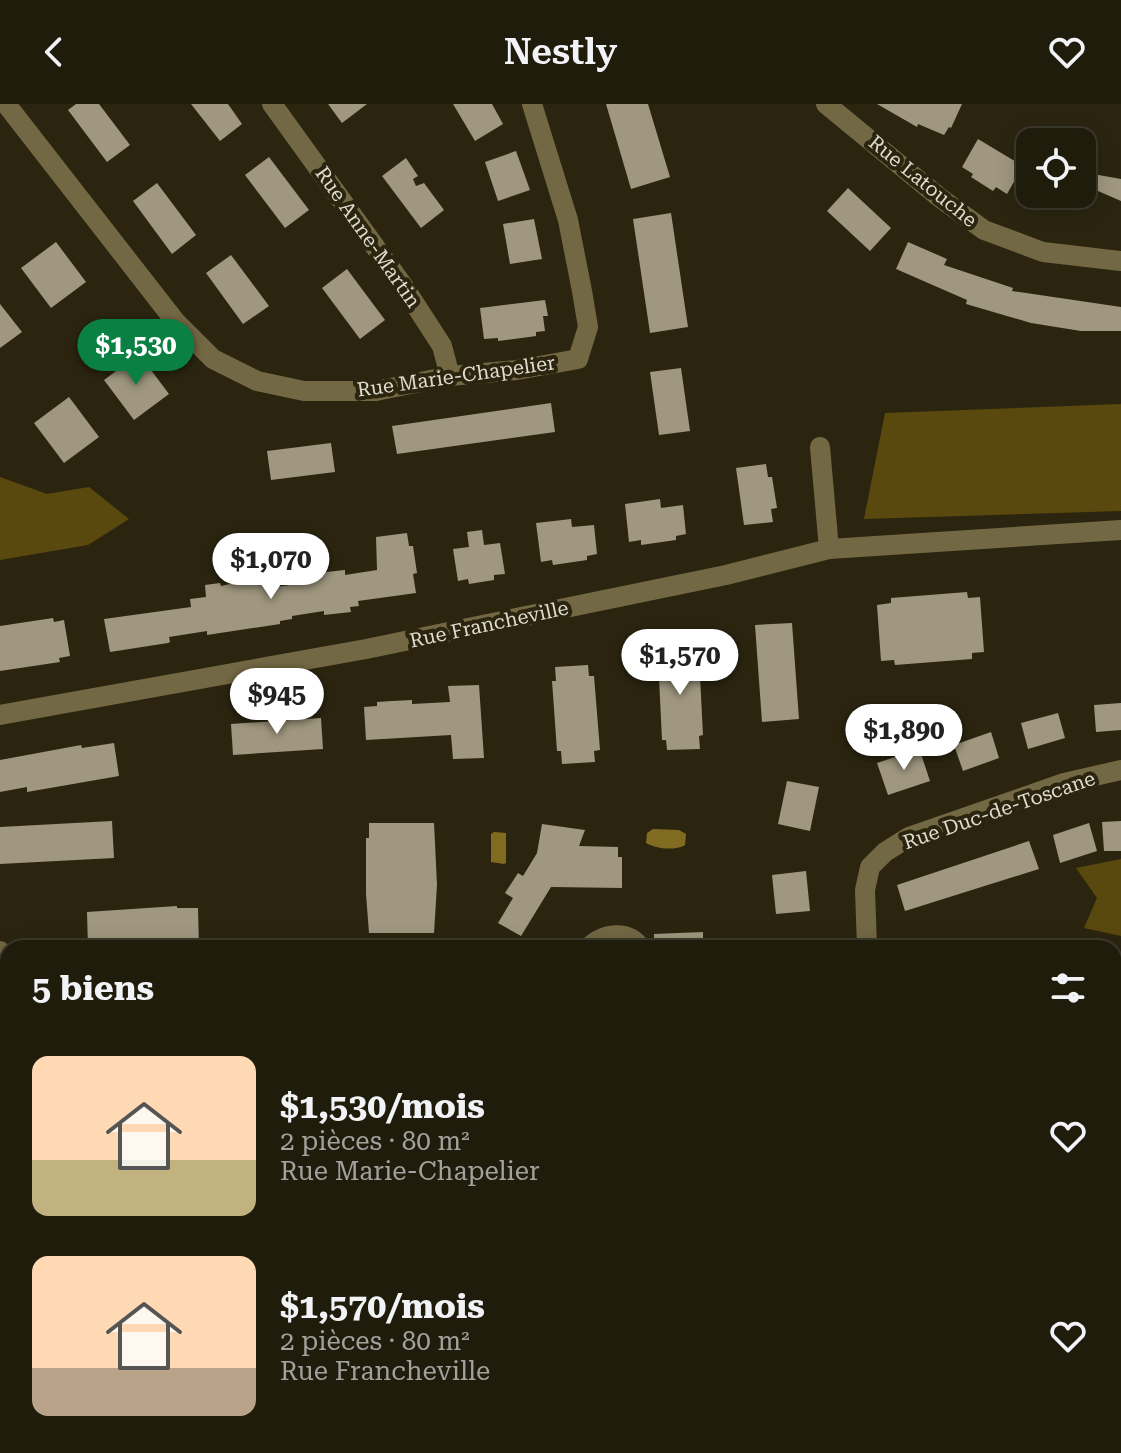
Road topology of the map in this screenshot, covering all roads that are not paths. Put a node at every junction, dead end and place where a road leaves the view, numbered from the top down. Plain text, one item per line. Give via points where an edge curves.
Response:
1 (6, 104) edge
2 (272, 104) edge
3 (532, 104) edge
4 (826, 104) edge
5 (1121, 261) edge
6 (450, 376) junction
7 (820, 447) dead end
8 (1121, 530) edge
9 (829, 549) junction
10 (0, 715) edge
11 (1121, 770) edge
12 (595, 940) edge
13 (635, 940) edge
14 (867, 940) edge

1 - 6 street, Rue Marie-Chapelier via 166,310 213,359 257,381 304,391 376,391
2 - 6 street, Rue Anne-Martin via 402,284 442,346
3 - 6 street, Rue Marie-Chapelier via 568,220 588,327 578,359
4 - 5 street, Rue Latouche via 984,230 1043,252
7 - 9 street
8 - 9 street, Rue Francheville
9 - 10 street, Rue Francheville via 397,643
11 - 14 street, Rue Duc-de-Toscane via 1050,788 909,837 885,852 870,867 865,890
12 - 13 street via 621,935

